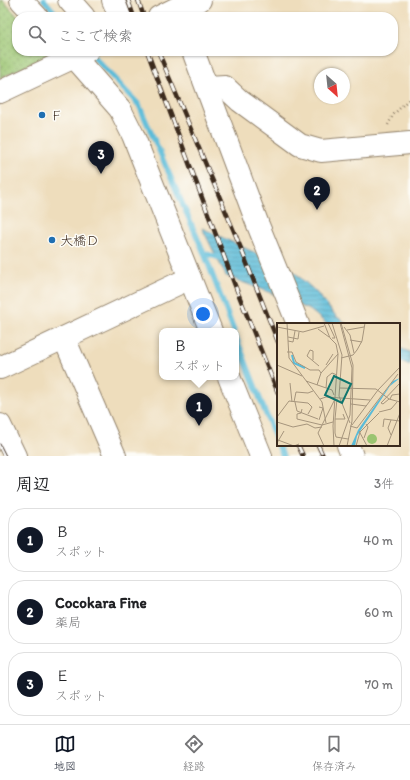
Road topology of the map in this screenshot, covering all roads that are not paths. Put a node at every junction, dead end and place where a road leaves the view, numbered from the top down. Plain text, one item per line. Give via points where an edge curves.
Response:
1 (21, 0) edge
2 (69, 0) edge
3 (113, 0) edge
4 (200, 0) edge
5 (174, 8) edge
6 (32, 12) edge
7 (80, 12) edge
8 (118, 12) edge
9 (73, 56) edge
10 (79, 56) edge
11 (195, 56) edge
12 (208, 88) junction
13 (0, 92) edge
14 (410, 142) edge
15 (190, 278) junction
16 (298, 323) edge
17 (210, 328) edge
18 (64, 338) junction
19 (0, 368) edge
20 (230, 380) edge
21 (0, 425) edge
22 (348, 446) edge
23 (15, 456) edge
24 (115, 456) edge
25 (261, 456) edge
26 (352, 456) edge

1 - 6 main road
2 - 7 main road
3 - 8 main road
4 - 5 main road
9 - 13 main road
10 - 15 main road via 120,109 133,135
11 - 12 main road
12 - 14 main road via 225,87 300,145 321,151
12 - 16 main road via 258,225
15 - 17 main road
15 - 18 main road
18 - 19 main road
18 - 24 main road
20 - 25 main road
21 - 23 main road
22 - 26 main road

